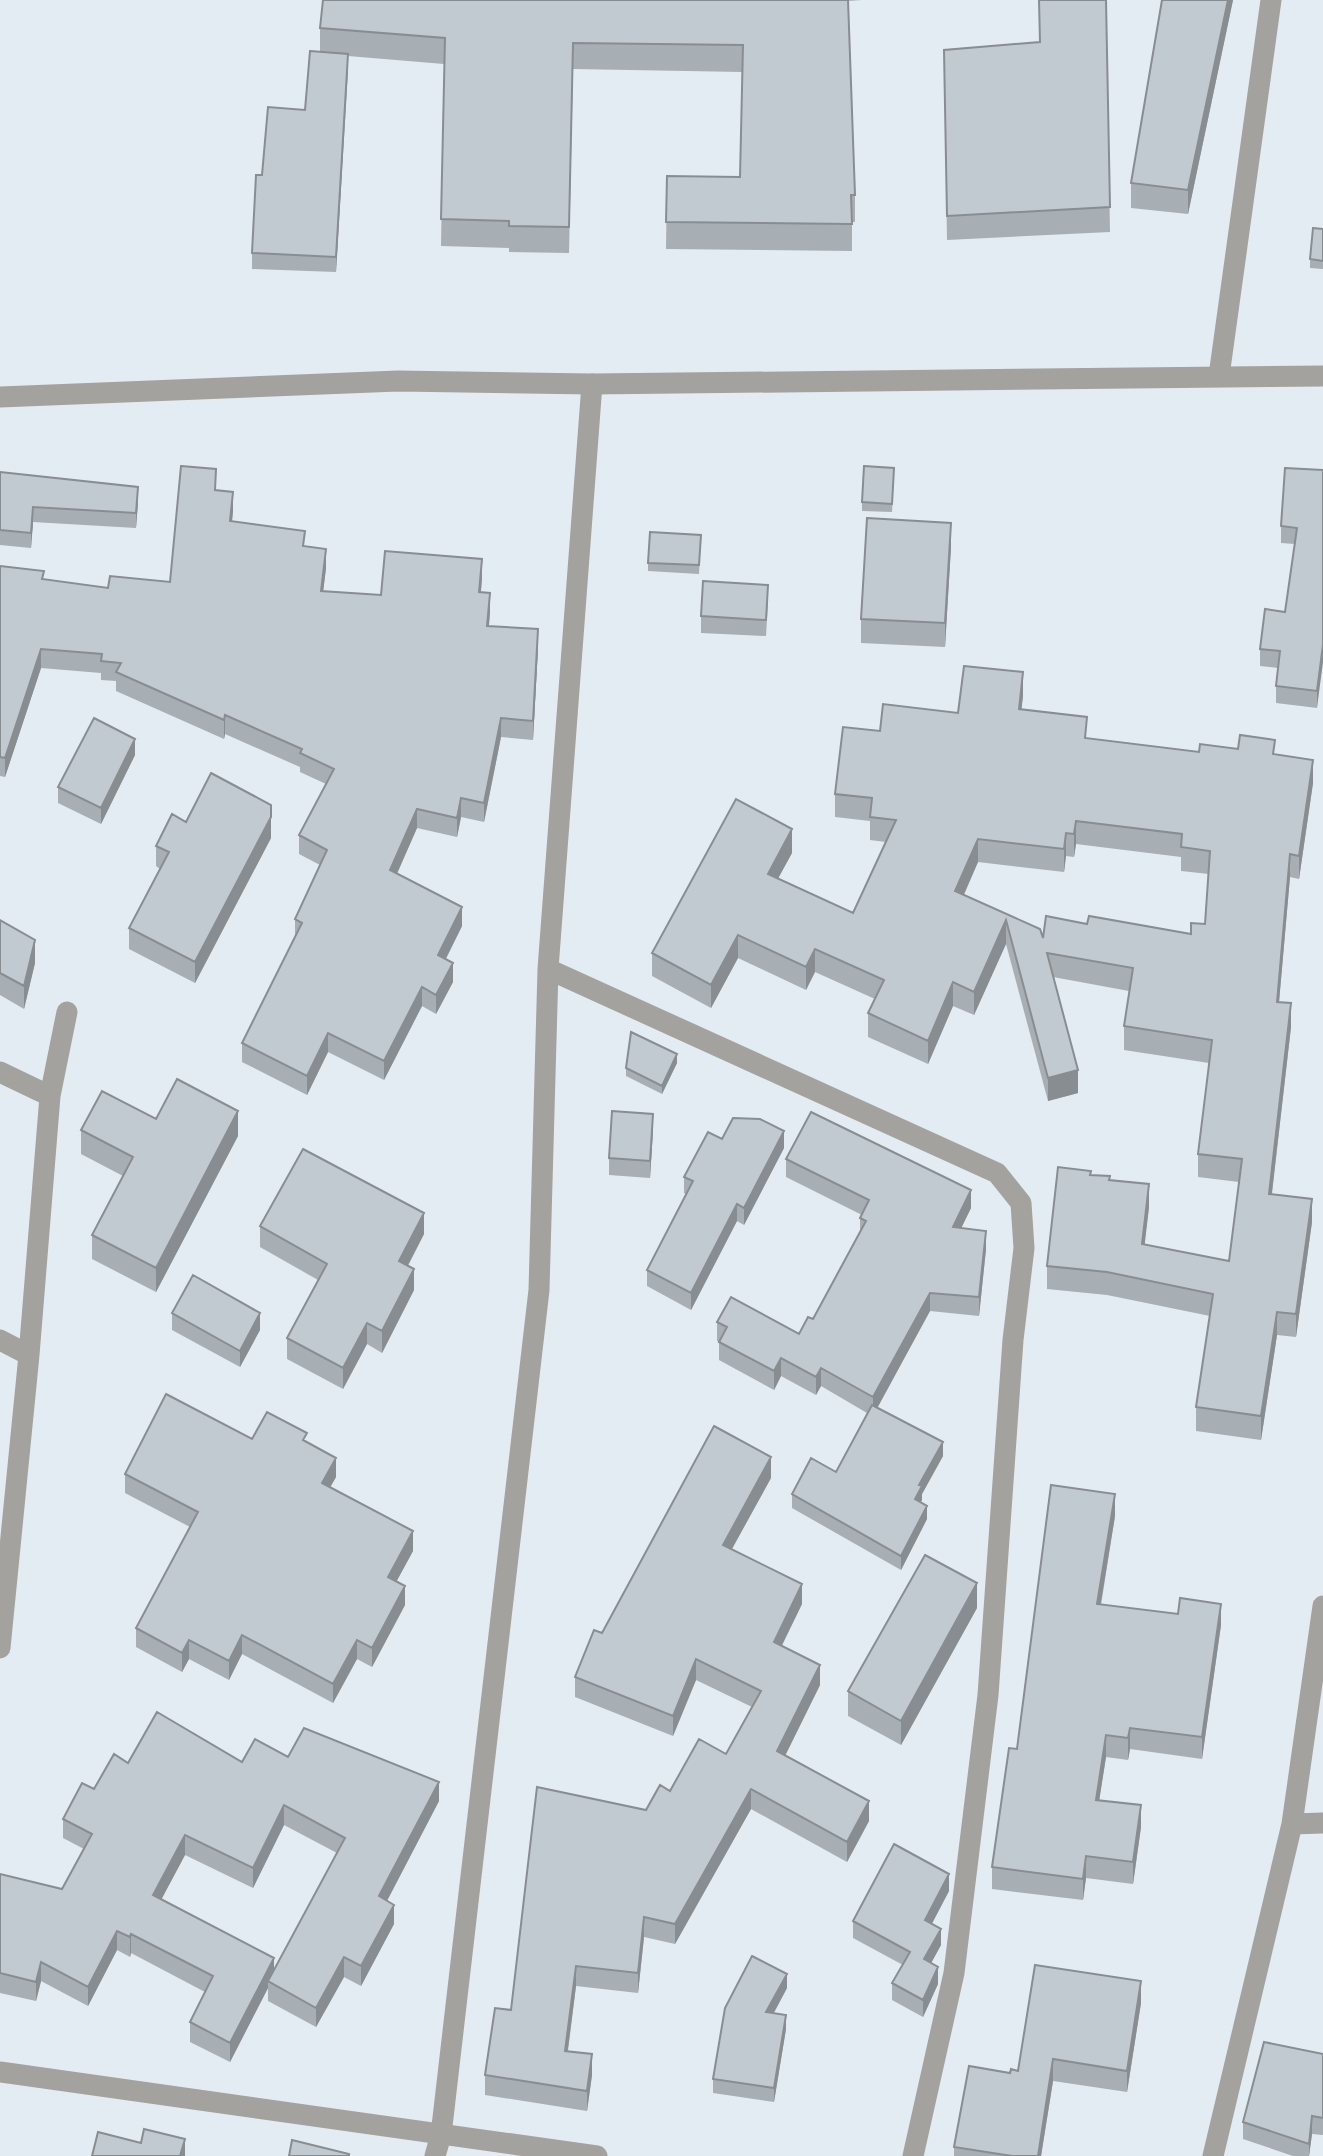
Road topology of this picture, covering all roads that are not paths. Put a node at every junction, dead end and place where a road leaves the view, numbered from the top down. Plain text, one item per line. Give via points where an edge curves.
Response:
1 (1271, 0) edge
2 (1219, 376) junction
3 (1323, 376) edge
4 (592, 384) junction
5 (0, 397) edge
6 (548, 969) junction
7 (67, 1012) dead end
8 (0, 1072) edge
9 (50, 1096) junction
10 (0, 1340) edge
11 (29, 1355) junction
12 (1323, 1606) edge
13 (0, 1648) edge
14 (1323, 1823) edge
15 (1292, 1824) junction
16 (0, 2072) edge
17 (441, 2135) junction
18 (435, 2156) edge
19 (597, 2156) edge
20 (913, 2156) edge
21 (1213, 2156) edge

1 - 2 street
2 - 3 street
2 - 4 street
4 - 5 street via 398,381
4 - 6 street
6 - 17 street via 539,1290
6 - 20 street via 997,1173 1021,1203 1024,1248 1013,1340 988,1695 954,1973
7 - 9 street
8 - 9 street
9 - 11 street
10 - 11 street
11 - 13 street
12 - 15 street
14 - 15 street
15 - 21 street
16 - 17 street
17 - 18 street
17 - 19 street

